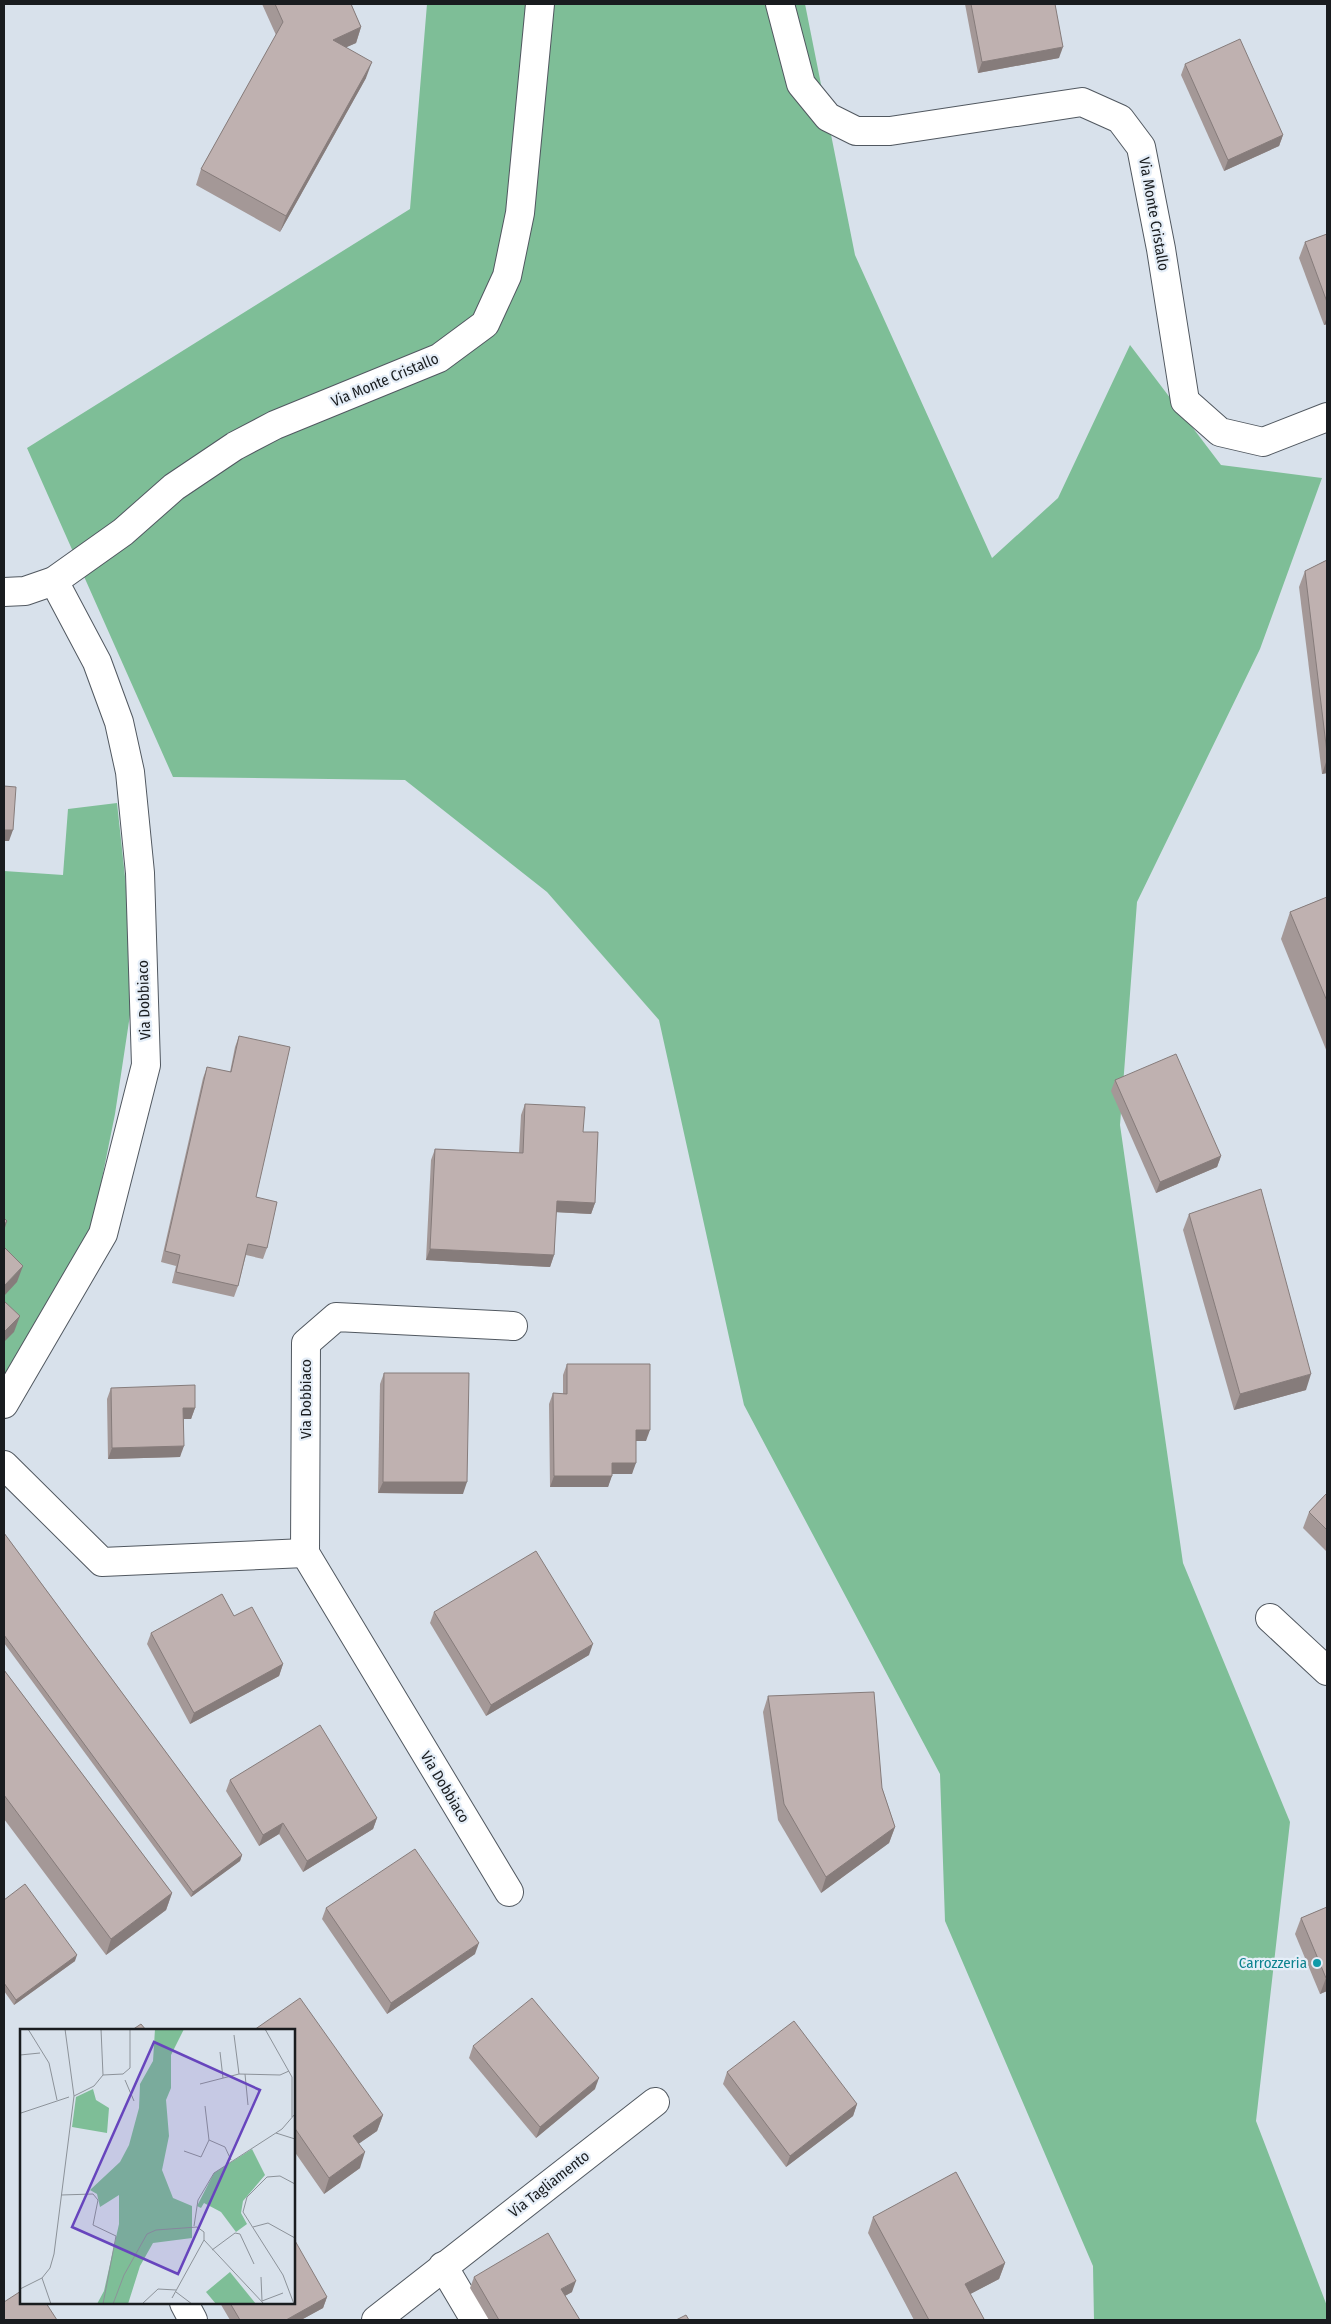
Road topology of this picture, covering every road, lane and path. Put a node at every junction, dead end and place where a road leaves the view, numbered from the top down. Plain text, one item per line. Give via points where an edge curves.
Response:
1 (540, 4) edge
2 (780, 4) edge
3 (1327, 417) edge
4 (54, 581) junction
5 (4, 592) edge
6 (513, 1326) dead end
7 (4, 1404) edge
8 (4, 1465) edge
9 (305, 1553) junction
10 (1270, 1618) dead end
11 (1327, 1671) edge
12 (509, 1892) dead end
13 (655, 2102) dead end
14 (443, 2266) junction
15 (185, 2304) edge
16 (193, 2320) edge
17 (376, 2320) edge
18 (475, 2320) edge

1 - 4 street, Via Monte Cristallo via 520,213 507,276 485,324 439,358 274,426 235,446 174,487 123,532
2 - 3 street, Via Monte Cristallo via 801,84 828,117 856,131 890,131 1082,102 1120,119 1141,147 1185,402 1220,432 1263,442
4 - 5 street, Via Monte Cristallo via 25,590
4 - 7 street, Via Dobbiaco via 97,662 119,722 130,772 140,873 146,1065 103,1234
6 - 9 street, Via Dobbiaco via 336,1317 306,1343
8 - 9 street via 102,1562
9 - 12 street, Via Dobbiaco
10 - 11 street
13 - 14 street, Via Tagliamento
14 - 17 street, Via Tagliamento
14 - 18 street
15 - 16 street

